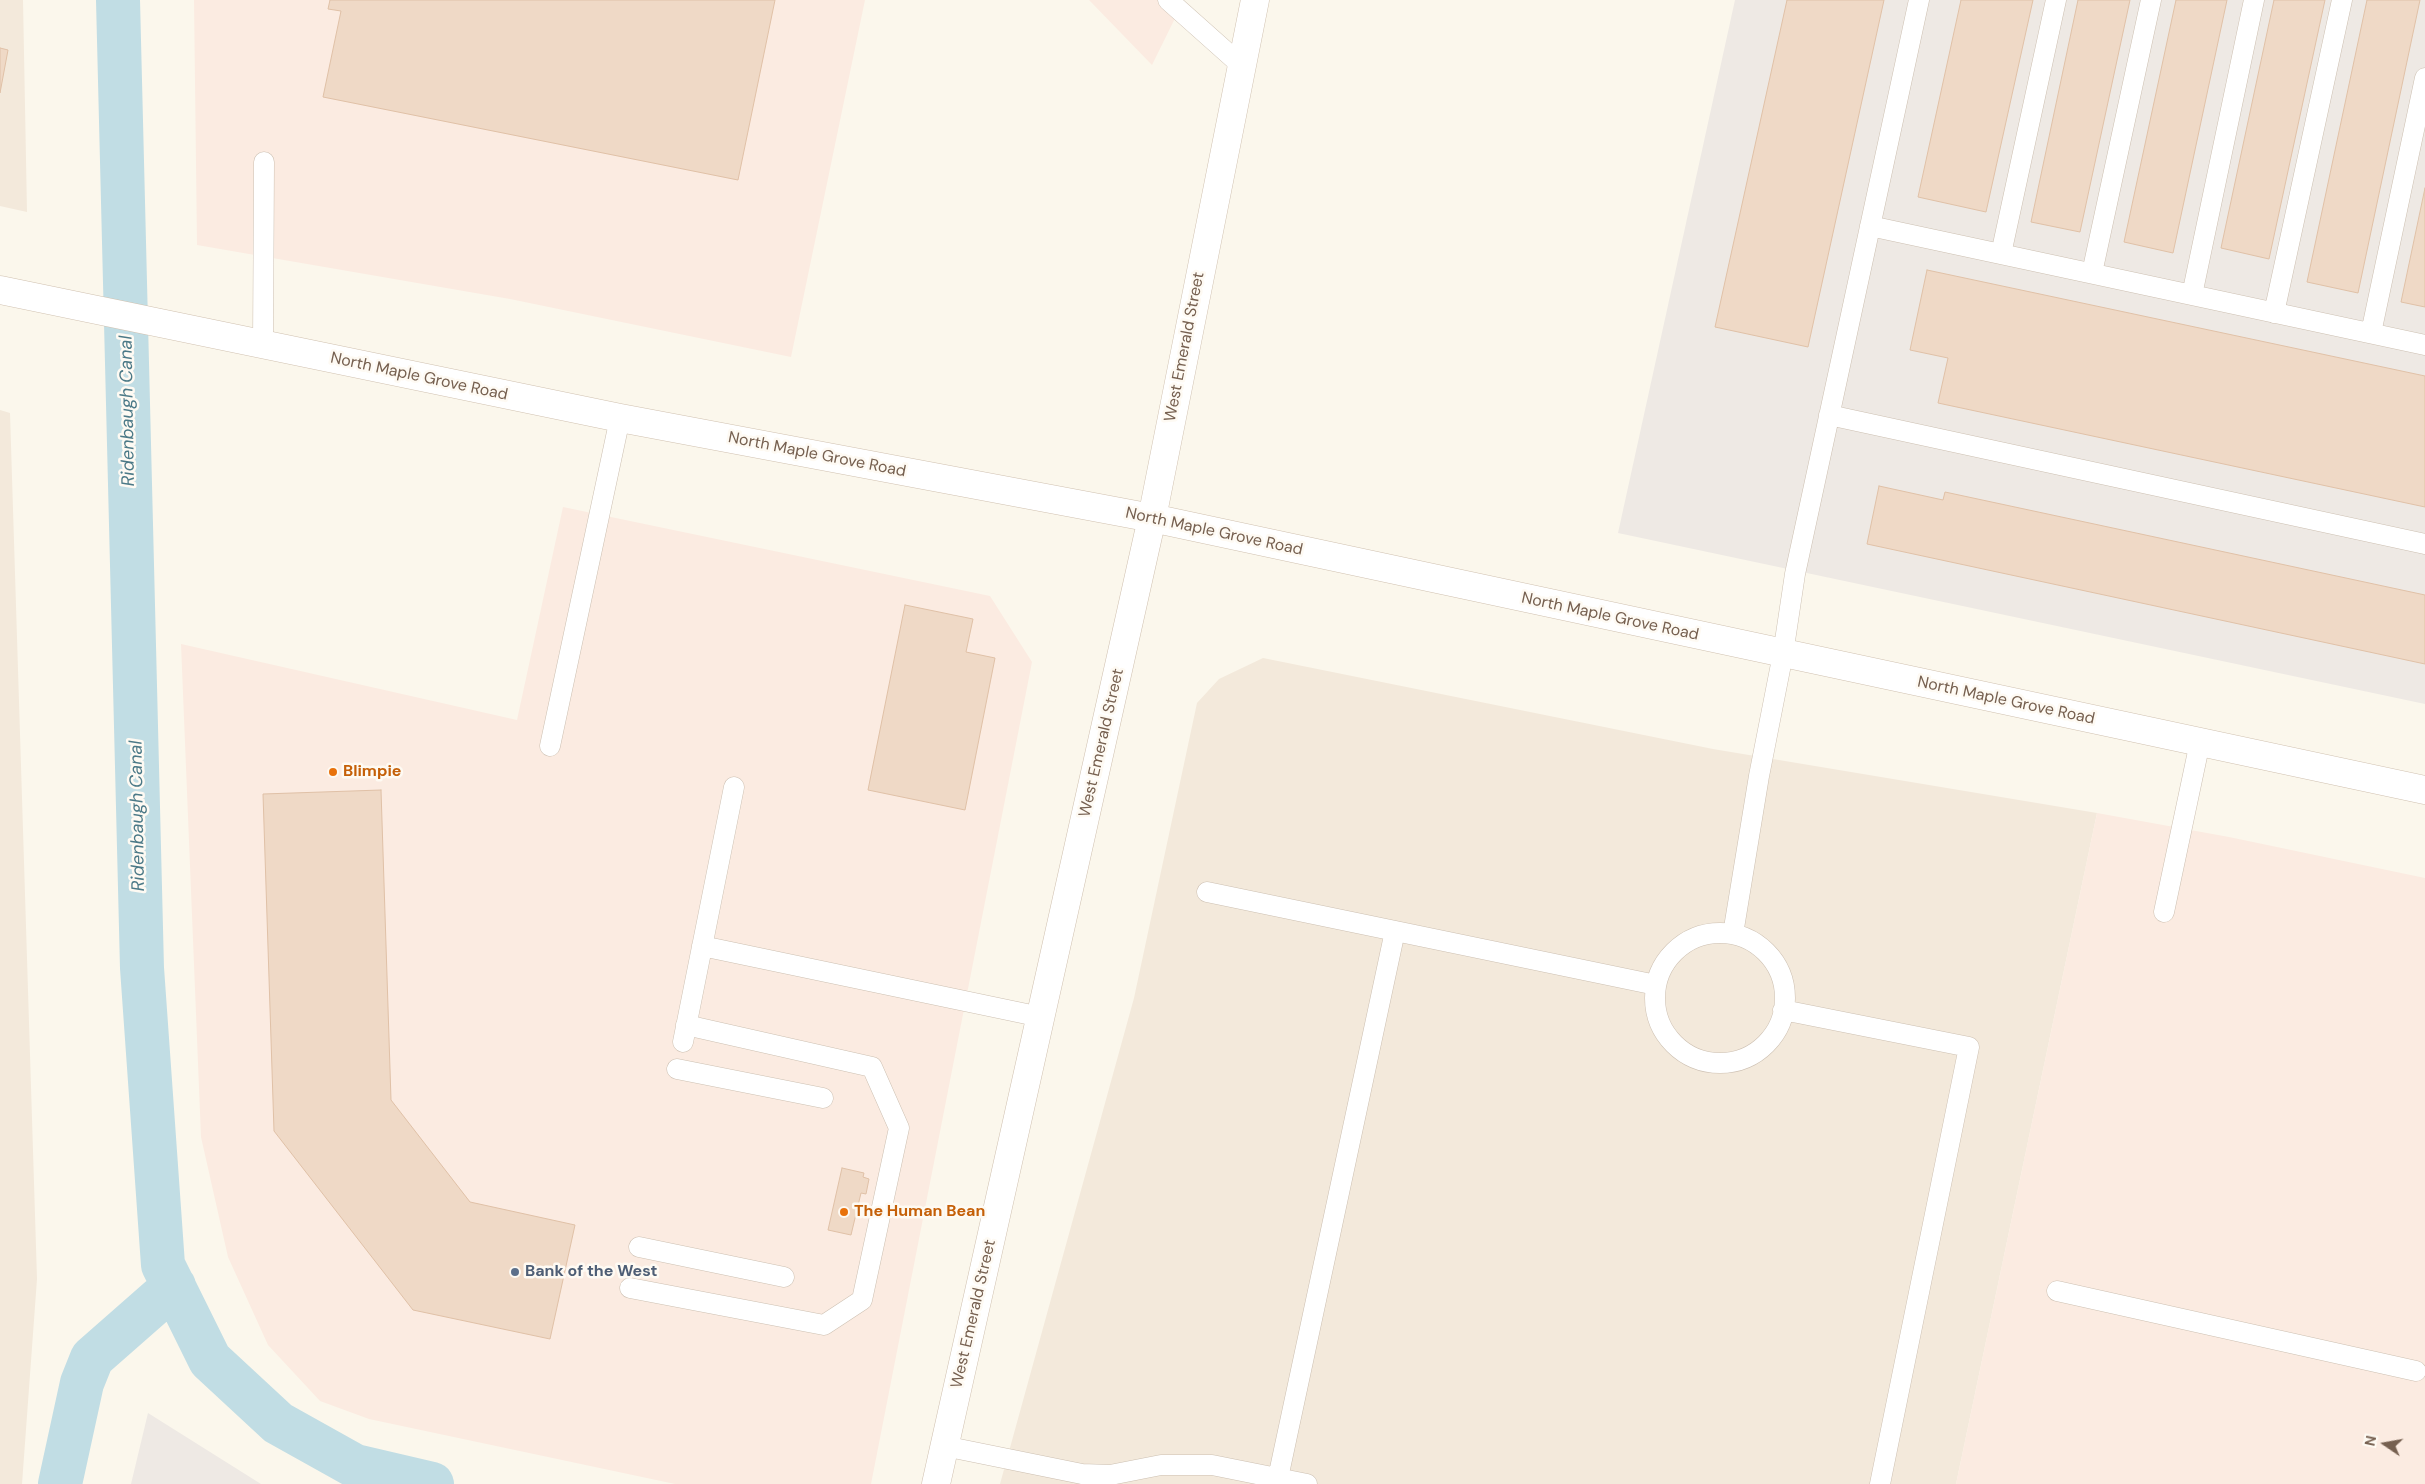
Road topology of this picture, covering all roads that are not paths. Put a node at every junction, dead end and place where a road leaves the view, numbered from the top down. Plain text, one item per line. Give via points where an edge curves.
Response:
1 (1168, 0) edge
2 (1255, 0) edge
3 (1919, 0) edge
4 (2056, 0) edge
5 (2151, 0) edge
6 (2254, 0) edge
7 (2342, 0) edge
8 (1241, 65) junction
9 (2425, 78) edge
10 (264, 162) dead end
11 (1870, 226) junction
12 (2001, 254) junction
13 (2092, 274) junction
14 (0, 290) edge
15 (2192, 295) junction
16 (2274, 313) junction
17 (2370, 333) junction
18 (263, 345) junction
19 (2425, 345) edge
20 (1829, 415) junction
21 (620, 418) junction
22 (1152, 518) junction
23 (2425, 544) edge
24 (1783, 654) junction
25 (2200, 742) junction
26 (550, 746) dead end
27 (734, 787) dead end
28 (2425, 790) edge
29 (1207, 892) dead end
30 (2164, 912) dead end
31 (1395, 931) junction
32 (1733, 934) junction
33 (702, 946) junction
34 (1656, 985) junction
35 (1782, 1010) junction
36 (1041, 1016) junction
37 (677, 1069) dead end
38 (824, 1098) dead end
39 (639, 1247) dead end
40 (784, 1277) dead end
41 (630, 1288) dead end
42 (2057, 1291) dead end
43 (2416, 1371) dead end
44 (944, 1446) junction
45 (1278, 1478) junction
46 (936, 1484) edge
47 (1307, 1484) edge
48 (1880, 1484) edge

1 - 8 lane
2 - 8 main road, West Emerald Street
3 - 11 lane
4 - 12 lane
5 - 13 lane
6 - 15 lane
7 - 16 lane
8 - 22 main road, West Emerald Street
9 - 17 lane
10 - 18 lane
11 - 12 lane
11 - 20 lane
12 - 13 lane
13 - 15 lane
14 - 18 main road, North Maple Grove Road
15 - 16 lane
16 - 17 lane
17 - 19 lane
18 - 21 main road, North Maple Grove Road
20 - 23 lane
20 - 24 lane via 1795,574
21 - 22 main road, North Maple Grove Road
21 - 26 lane
22 - 24 main road, North Maple Grove Road
22 - 36 main road, West Emerald Street
24 - 25 main road, North Maple Grove Road
24 - 32 lane
25 - 28 main road, North Maple Grove Road
25 - 30 lane
27 - 33 lane
29 - 31 lane
31 - 34 lane
31 - 45 lane
32 - 34 lane via 1712,934 1693,939 1676,950 1663,966
32 - 35 lane via 1753,942 1770,957 1781,976 1785,997
33 - 36 lane
33 - 41 lane via 684,1033 872,1067 898,1128 894,1148 862,1300 824,1325
34 - 35 lane via 1655,1007 1662,1028 1674,1045 1692,1058 1714,1063 1735,1061 1756,1053 1772,1038 1782,1018
35 - 48 lane via 1969,1047
36 - 44 main road, West Emerald Street
37 - 38 lane
39 - 40 lane
42 - 43 lane
44 - 45 lane via 1082,1474 1110,1475 1161,1465 1212,1465
44 - 46 main road, West Emerald Street
45 - 47 lane

